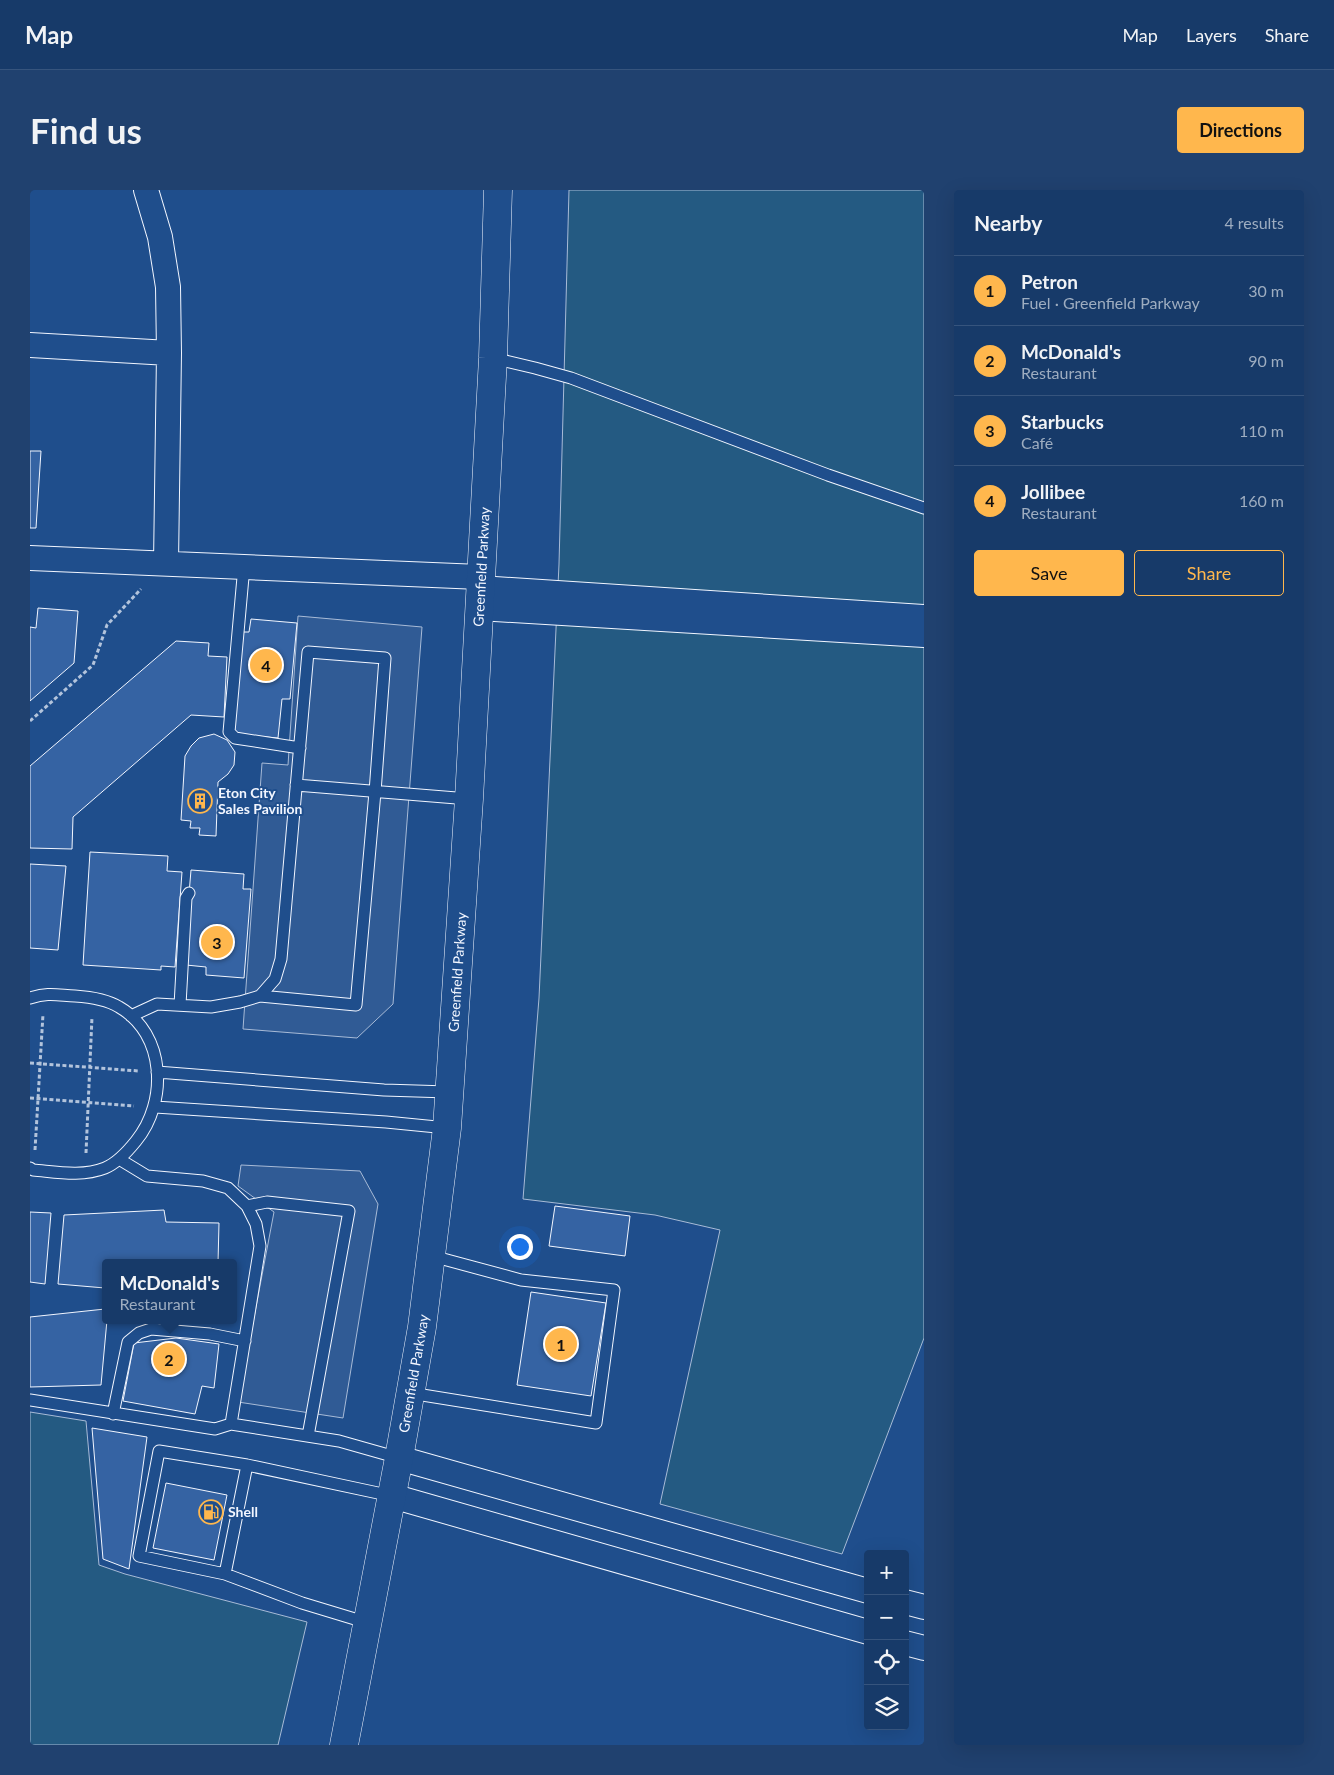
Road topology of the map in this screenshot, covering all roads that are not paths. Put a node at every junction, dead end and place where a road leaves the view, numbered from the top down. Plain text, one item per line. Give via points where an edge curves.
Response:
1 (146, 190) edge
2 (498, 190) edge
3 (30, 344) edge
4 (169, 353) junction
5 (493, 358) junction
6 (924, 508) edge
7 (30, 558) edge
8 (166, 563) junction
9 (244, 566) junction
10 (480, 591) junction
11 (924, 617) edge
12 (924, 635) edge
13 (300, 748) junction
14 (296, 785) junction
15 (375, 792) junction
16 (469, 799) junction
17 (189, 893) dead end
18 (260, 996) junction
19 (30, 998) edge
20 (180, 1005) junction
21 (131, 1016) junction
22 (157, 1072) junction
23 (448, 1092) junction
24 (154, 1107) junction
25 (447, 1128) junction
26 (119, 1159) junction
27 (32, 1169) edge
28 (247, 1206) junction
29 (432, 1256) junction
30 (245, 1340) junction
31 (410, 1393) junction
32 (30, 1400) edge
33 (113, 1414) junction
34 (231, 1424) junction
35 (308, 1436) junction
36 (399, 1458) junction
37 (247, 1465) junction
38 (392, 1496) junction
39 (225, 1574) junction
40 (864, 1590) edge
41 (909, 1603) edge
42 (924, 1607) edge
43 (368, 1624) junction
44 (864, 1631) edge
45 (909, 1644) edge
46 (924, 1648) edge
47 (344, 1745) edge

1 - 4 street via 160,237 168,287
2 - 5 main road, Greenfield Parkway
3 - 4 street
4 - 8 street
5 - 6 lane via 610,392
5 - 10 main road, Greenfield Parkway
7 - 8 street
8 - 9 street
9 - 10 street
9 - 13 lane via 229,732 235,738
10 - 11 street
10 - 12 street
10 - 16 main road, Greenfield Parkway
13 - 14 lane
13 - 15 lane via 308,652 385,658
14 - 15 lane
14 - 18 lane via 281,959 274,979
15 - 16 lane
15 - 18 lane via 356,1005
16 - 23 main road, Greenfield Parkway
17 - 20 lane via 186,898
18 - 20 lane via 211,1007
19 - 21 lane via 44,993 93,998 118,1006
20 - 21 lane via 157,1004
21 - 22 lane via 152,1046
22 - 23 lane
22 - 24 lane
23 - 25 main road, Greenfield Parkway
24 - 25 lane
24 - 26 lane via 143,1133
25 - 29 main road, Greenfield Parkway
26 - 27 lane via 106,1168 85,1174
26 - 28 lane via 147,1176 203,1181 228,1188
28 - 30 lane via 256,1224 260,1246
28 - 35 lane via 267,1202 349,1211
29 - 31 main road, Greenfield Parkway
29 - 31 lane via 521,1280 614,1290 596,1423
30 - 33 lane via 151,1329 139,1333 128,1342
30 - 34 lane
31 - 36 main road, Greenfield Parkway
32 - 33 lane
33 - 34 lane via 215,1429
34 - 35 lane
35 - 36 lane via 339,1440
36 - 38 main road, Greenfield Parkway
36 - 40 street
37 - 38 lane
37 - 39 lane
37 - 39 lane via 159,1451 139,1556
38 - 43 main road, Greenfield Parkway
38 - 44 street
39 - 43 lane
41 - 42 street
43 - 47 main road, Greenfield Parkway
45 - 46 street

